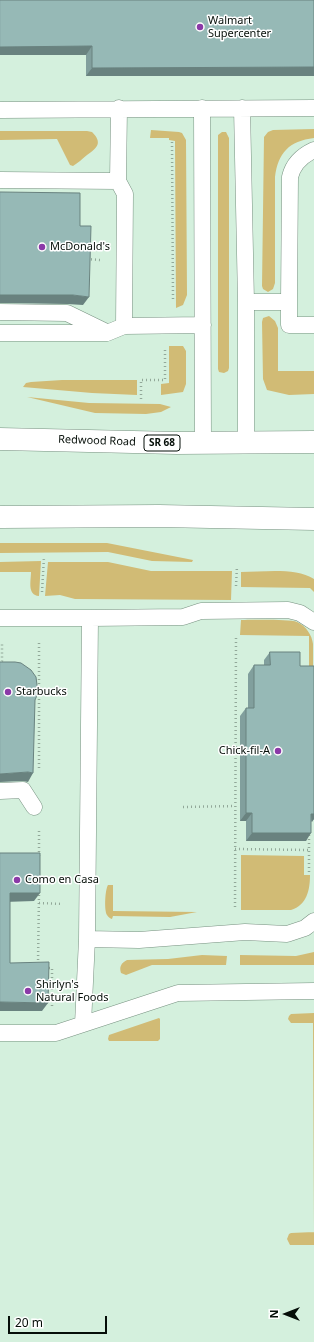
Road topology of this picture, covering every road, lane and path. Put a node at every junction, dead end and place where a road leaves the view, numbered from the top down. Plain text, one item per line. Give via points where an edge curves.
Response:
1 (119, 108) junction
2 (202, 108) junction
3 (242, 108) junction
4 (314, 108) edge
5 (0, 110) edge
6 (172, 142) dead end
7 (314, 150) edge
8 (0, 180) edge
9 (118, 181) junction
10 (85, 259) edge
11 (102, 260) dead end
12 (173, 300) dead end
13 (246, 302) junction
14 (289, 302) junction
15 (0, 312) edge
16 (314, 324) edge
17 (124, 326) junction
18 (203, 326) junction
19 (0, 333) edge
20 (107, 333) junction
21 (166, 346) dead end
22 (141, 399) dead end
23 (0, 439) edge
24 (246, 442) junction
25 (314, 442) edge
26 (203, 443) junction
27 (0, 517) edge
28 (314, 519) edge
29 (44, 557) dead end
30 (237, 566) dead end
31 (236, 592) dead end
32 (42, 596) dead end
33 (0, 618) edge
34 (90, 618) junction
35 (314, 622) edge
36 (236, 629) dead end
37 (39, 638) dead end
38 (32, 698) edge
39 (39, 698) junction
40 (39, 775) dead end
41 (0, 791) edge
42 (235, 806) junction
43 (34, 807) dead end
44 (182, 807) dead end
45 (39, 830) dead end
46 (309, 831) edge
47 (235, 849) junction
48 (309, 850) junction
49 (39, 859) edge
50 (310, 872) dead end
51 (39, 889) edge
52 (235, 910) dead end
53 (314, 921) edge
54 (88, 939) junction
55 (314, 991) edge
56 (52, 1012) dead end
57 (83, 1024) junction
58 (0, 1033) edge

1 - 2 lane
1 - 5 lane
1 - 9 lane
2 - 3 lane
2 - 18 lane
3 - 4 lane
3 - 13 lane
6 - 12 path
7 - 14 lane via 296,162 290,177
8 - 9 lane
9 - 17 lane via 125,194
10 - 11 path
13 - 14 lane
13 - 24 lane
14 - 16 lane via 289,325
15 - 20 lane via 67,313
17 - 18 lane
17 - 20 lane
18 - 26 lane
19 - 20 lane
21 - 22 path via 166,380 141,380
23 - 26 main road, Redwood Road / SR 68
24 - 25 main road, Redwood Road / SR 68
24 - 26 main road, Redwood Road / SR 68
27 - 28 main road via 166,516
29 - 32 path
30 - 31 path
33 - 34 lane
34 - 35 lane via 183,617 201,611 288,610 300,612
34 - 54 lane
36 - 42 path
37 - 39 path
38 - 39 path
39 - 40 path
41 - 43 lane via 23,790
42 - 44 path
42 - 47 path
45 - 49 path
46 - 48 path
47 - 48 path
47 - 52 path
48 - 50 path
51 - 56 path via 38,968 52,968
53 - 54 lane via 287,934 245,932 139,940
54 - 57 lane
55 - 57 lane via 178,993
57 - 58 lane via 56,1033

